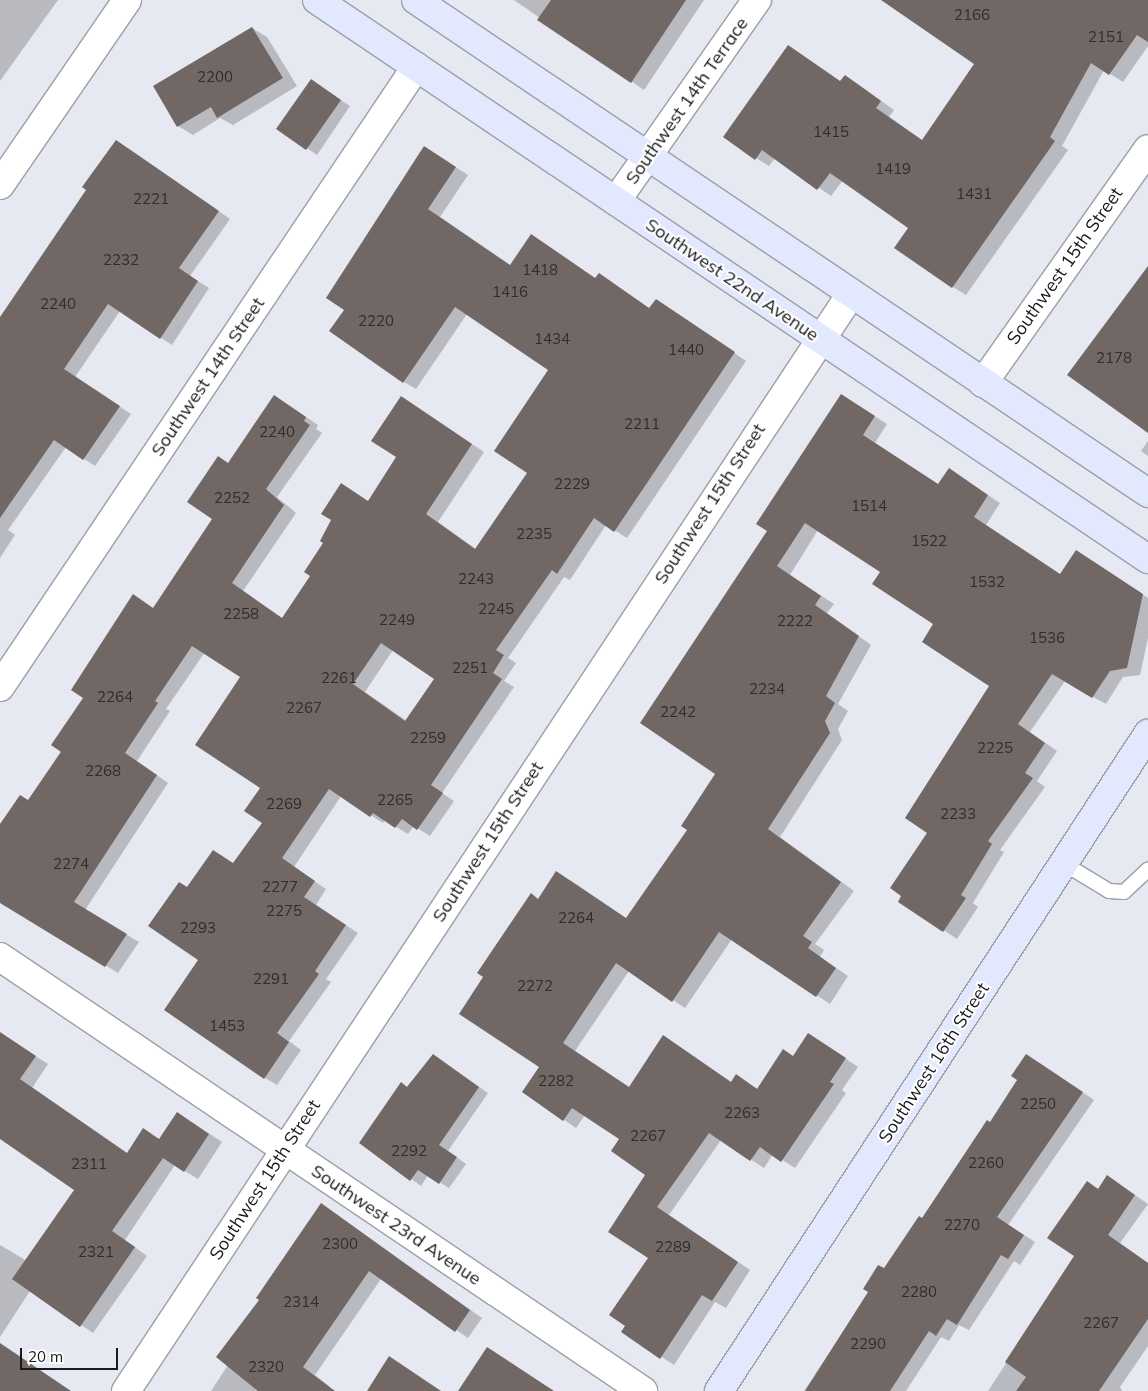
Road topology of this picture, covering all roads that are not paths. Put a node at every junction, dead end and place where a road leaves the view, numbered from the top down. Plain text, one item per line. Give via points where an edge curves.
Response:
1 (127, 0) edge
2 (317, 0) edge
3 (416, 0) edge
4 (757, 0) edge
5 (416, 67) junction
6 (1148, 149) edge
7 (647, 157) junction
8 (0, 185) edge
9 (616, 201) junction
10 (851, 294) junction
11 (820, 339) junction
12 (983, 383) junction
13 (1148, 493) edge
14 (1148, 559) edge
15 (0, 687) edge
16 (1148, 734) edge
17 (1063, 863) junction
18 (1148, 870) edge
19 (0, 957) edge
20 (284, 1150) junction
21 (126, 1391) edge
22 (643, 1391) edge
23 (719, 1391) edge

1 - 8 street
2 - 5 main road, Southwest 22nd Avenue
3 - 7 main road
4 - 7 street, Southwest 14th Terrace
5 - 9 main road, Southwest 22nd Avenue
5 - 15 street, Southwest 14th Street
6 - 12 street, Southwest 15th Street
7 - 9 street, Southwest 14th Terrace
7 - 10 main road
9 - 11 main road, Southwest 22nd Avenue
10 - 11 street, Southwest 15th Street
10 - 12 main road
11 - 14 main road, Southwest 22nd Avenue
11 - 20 street, Southwest 15th Street
12 - 13 main road
16 - 17 main road, Southwest 16th Street
17 - 18 lane via 1109,891 1124,892
17 - 23 main road, Southwest 16th Street
19 - 20 street, Southwest 23rd Avenue
20 - 21 street, Southwest 15th Street
20 - 22 street, Southwest 23rd Avenue

